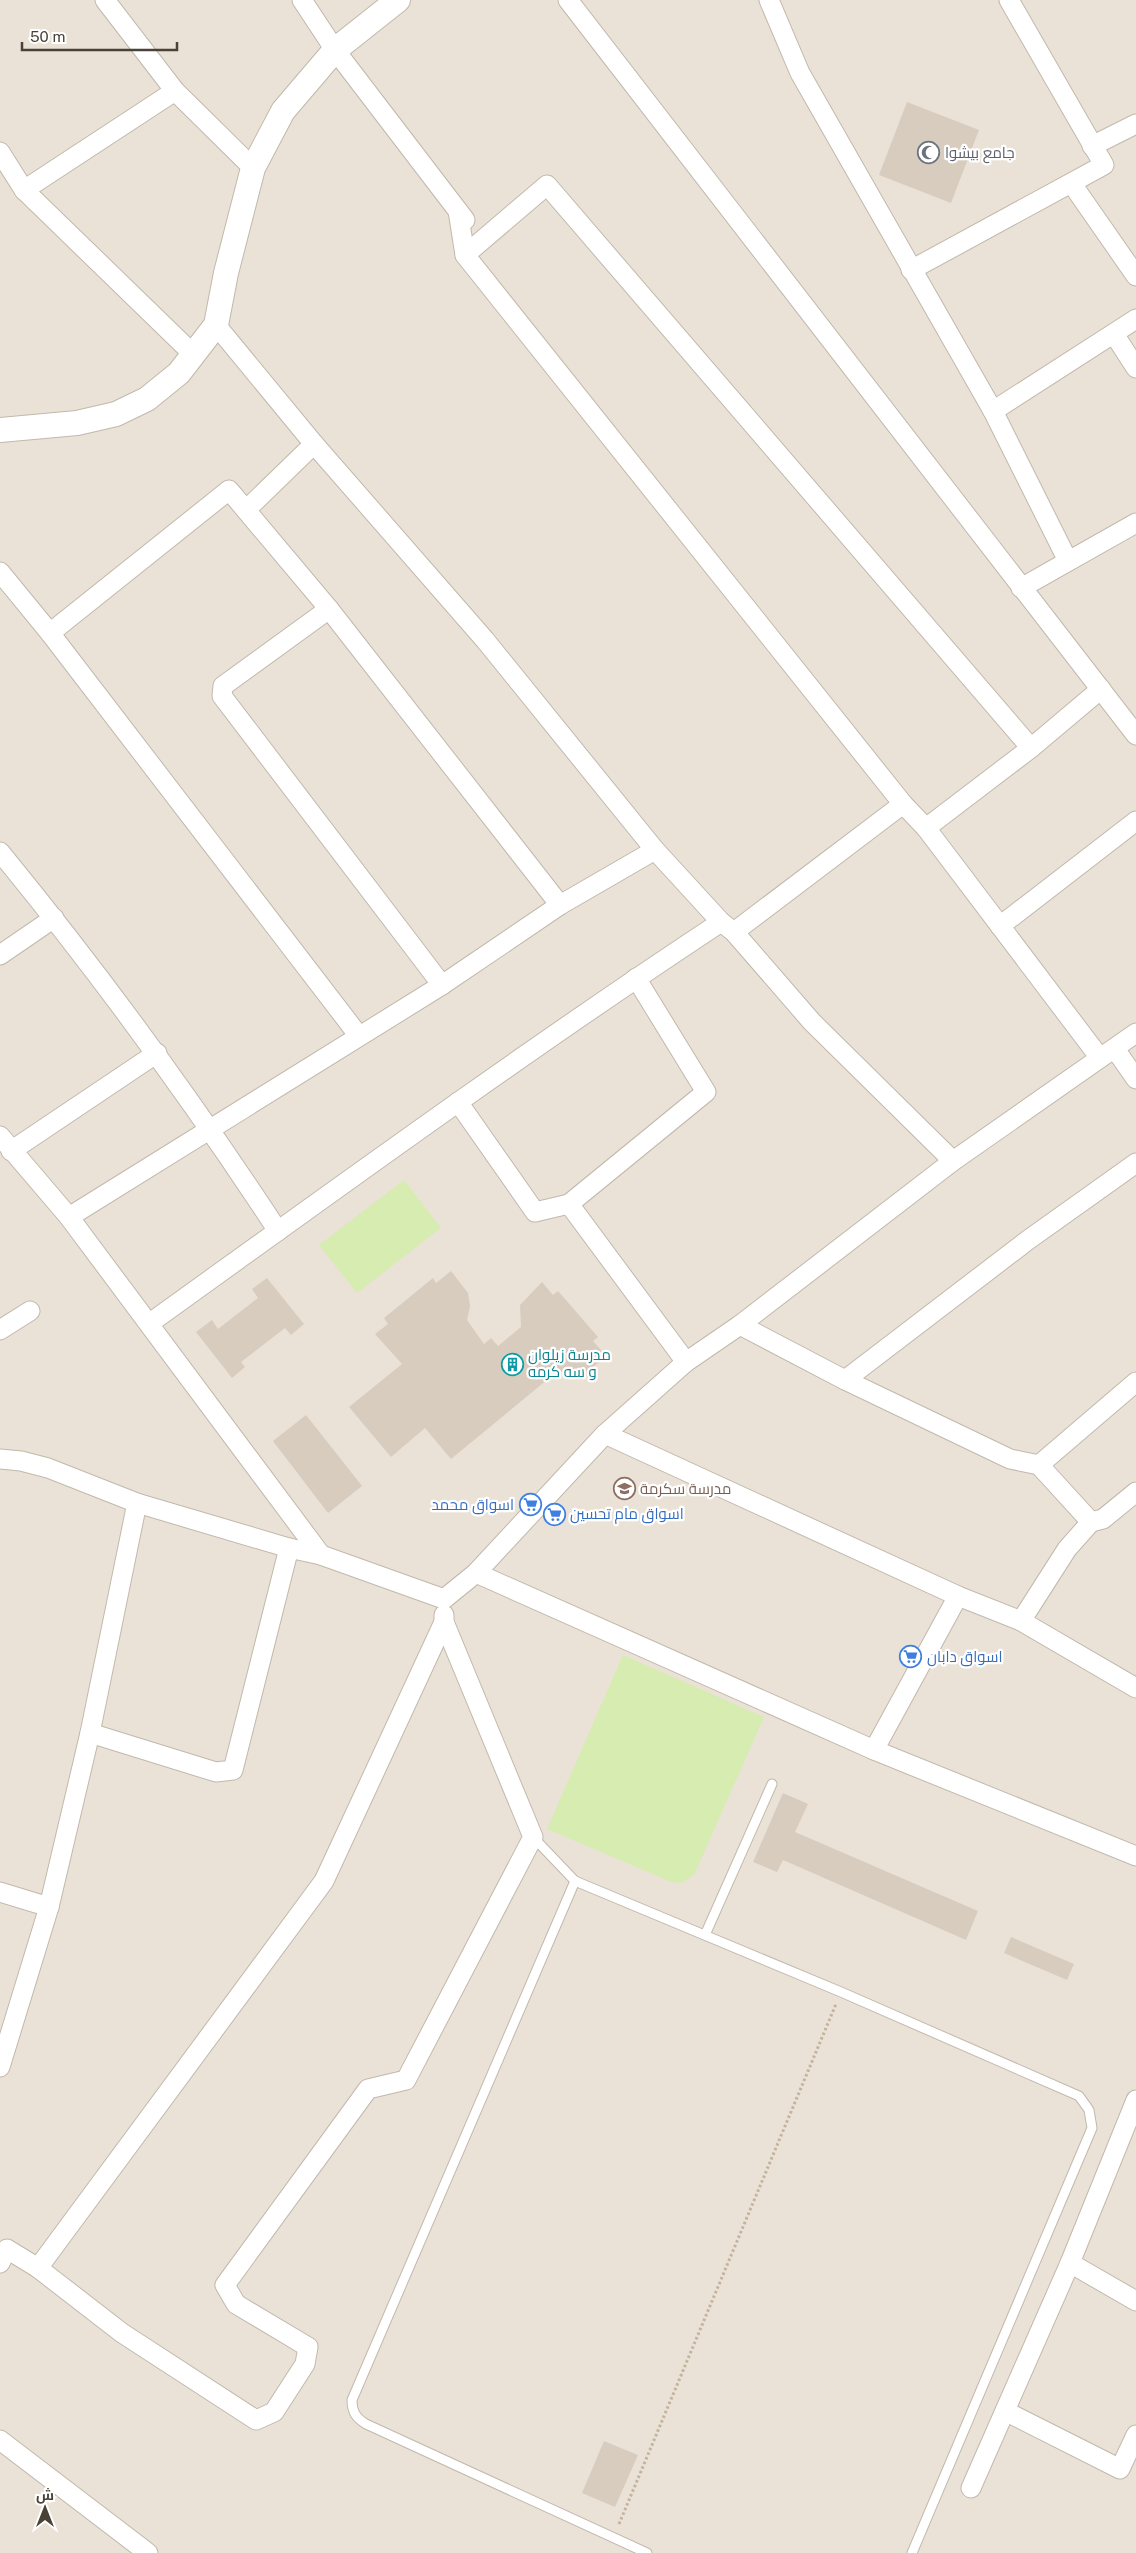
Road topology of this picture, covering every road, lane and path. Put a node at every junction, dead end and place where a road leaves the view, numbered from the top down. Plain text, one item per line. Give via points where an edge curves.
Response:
1 (105, 0) edge
2 (302, 0) edge
3 (398, 0) edge
4 (568, 0) edge
5 (769, 0) edge
6 (1010, 0) edge
7 (335, 50) junction
8 (175, 91) junction
9 (1136, 124) edge
10 (1092, 146) junction
11 (0, 152) edge
12 (254, 168) junction
13 (1072, 184) junction
14 (24, 190) junction
15 (458, 212) junction
16 (481, 242) junction
17 (465, 255) junction
18 (911, 270) junction
19 (1136, 276) edge
20 (1136, 319) edge
21 (216, 324) junction
22 (1114, 334) junction
23 (194, 355) junction
24 (1136, 368) edge
25 (994, 411) junction
26 (0, 430) edge
27 (314, 444) junction
28 (246, 510) junction
29 (1136, 523) edge
30 (1068, 561) junction
31 (0, 572) edge
32 (1021, 588) junction
33 (329, 609) junction
34 (50, 633) junction
35 (1101, 689) junction
36 (1136, 735) edge
37 (1031, 748) junction
38 (903, 804) junction
39 (1136, 821) edge
40 (926, 828) junction
41 (655, 850) junction
42 (0, 852) edge
43 (560, 905) junction
44 (54, 918) junction
45 (1000, 926) junction
46 (727, 927) junction
47 (0, 955) edge
48 (636, 978) junction
49 (442, 985) junction
50 (1136, 1033) edge
51 (359, 1036) junction
52 (157, 1053) junction
53 (1107, 1053) junction
54 (1136, 1079) edge
55 (458, 1102) junction
56 (212, 1129) junction
57 (6, 1143) edge
58 (952, 1161) junction
59 (1136, 1163) edge
60 (569, 1204) junction
61 (69, 1217) junction
62 (278, 1231) junction
63 (30, 1310) dead end
64 (150, 1323) junction
65 (740, 1325) junction
66 (0, 1330) edge
67 (686, 1362) junction
68 (845, 1380) junction
69 (1136, 1382) edge
70 (604, 1434) junction
71 (0, 1459) edge
72 (1039, 1465) junction
73 (1136, 1492) edge
74 (137, 1503) junction
75 (1091, 1522) junction
76 (288, 1548) junction
77 (321, 1555) junction
78 (476, 1573) junction
79 (958, 1596) junction
80 (444, 1599) junction
81 (1022, 1621) junction
82 (444, 1622) junction
83 (1136, 1688) edge
84 (90, 1733) junction
85 (874, 1750) junction
86 (772, 1784) dead end
87 (533, 1837) junction
88 (1136, 1856) edge
89 (575, 1881) junction
90 (0, 1892) edge
91 (49, 1907) junction
92 (705, 1935) junction
93 (841, 1992) junction
94 (0, 2067) edge
95 (1136, 2100) edge
96 (2, 2252) edge
97 (1070, 2263) junction
98 (38, 2268) junction
99 (1136, 2301) edge
100 (1005, 2411) junction
101 (1136, 2435) edge
102 (0, 2440) edge
103 (971, 2488) dead end
104 (613, 2538) junction
105 (148, 2553) edge
106 (647, 2553) edge
107 (912, 2553) edge

1 - 8 street
2 - 7 street
3 - 7 street
4 - 32 street
5 - 18 street via 800,73
6 - 10 street
7 - 12 street via 283,111
7 - 15 street
8 - 12 street
8 - 14 street
9 - 10 street
10 - 13 street via 1104,165
11 - 14 street
12 - 21 street
13 - 18 street
13 - 19 street
14 - 23 street
15 - 16 street
15 - 17 street
16 - 17 street
16 - 37 street via 546,185
17 - 38 street
18 - 25 street
20 - 22 street
21 - 23 street
21 - 27 street
22 - 24 street
22 - 25 street
23 - 26 street via 162,388 116,414 69,424
25 - 30 street
27 - 28 street
27 - 41 street via 485,640
28 - 33 street
28 - 34 street via 229,490
29 - 30 street
30 - 32 street
31 - 34 street
32 - 35 street
33 - 43 street
33 - 49 street via 223,686 222,696
34 - 51 street
35 - 36 street
35 - 37 street
37 - 40 street
38 - 40 street
38 - 46 street
39 - 45 street
40 - 45 street
41 - 43 street
41 - 46 street
42 - 44 street
43 - 49 street
44 - 47 street
44 - 52 street
45 - 53 street
46 - 48 street
46 - 58 street via 812,1022
48 - 55 street
48 - 60 street via 706,1092
49 - 51 street
50 - 53 street
51 - 56 street
52 - 56 street
52 - 57 street
53 - 54 street
53 - 58 street
55 - 60 street via 535,1212
55 - 62 street
56 - 61 street
56 - 62 street
57 - 61 street
58 - 65 street
59 - 68 street via 1028,1240
60 - 67 street
61 - 64 street
62 - 64 street
63 - 66 street
64 - 77 street
65 - 67 street
65 - 68 street
67 - 70 street
68 - 72 street via 1010,1458
69 - 72 street
70 - 78 street
70 - 79 street
71 - 74 street via 48,1468
72 - 75 street
73 - 75 street via 1103,1519
74 - 76 street
74 - 84 street
75 - 81 street via 1067,1549
76 - 77 street
76 - 84 street via 233,1770 216,1772
77 - 80 street
78 - 80 street
78 - 85 street
79 - 81 street
79 - 85 street
80 - 82 street
81 - 83 street
82 - 87 street
82 - 98 street via 324,1881
84 - 91 street
85 - 88 street
86 - 92 lane
87 - 89 lane
87 - 98 street via 406,2080 368,2089 225,2285 236,2304 308,2346 305,2364 274,2412 256,2420 122,2332
89 - 92 lane
89 - 104 lane via 352,2400 352,2410 366,2424
90 - 91 street
91 - 94 street
92 - 93 lane
93 - 104 path
93 - 107 lane via 1079,2096 1089,2110 1092,2128
95 - 97 street
96 - 98 street
97 - 99 street
97 - 100 street
100 - 101 street via 1120,2469
100 - 103 street
102 - 105 street
104 - 106 lane

